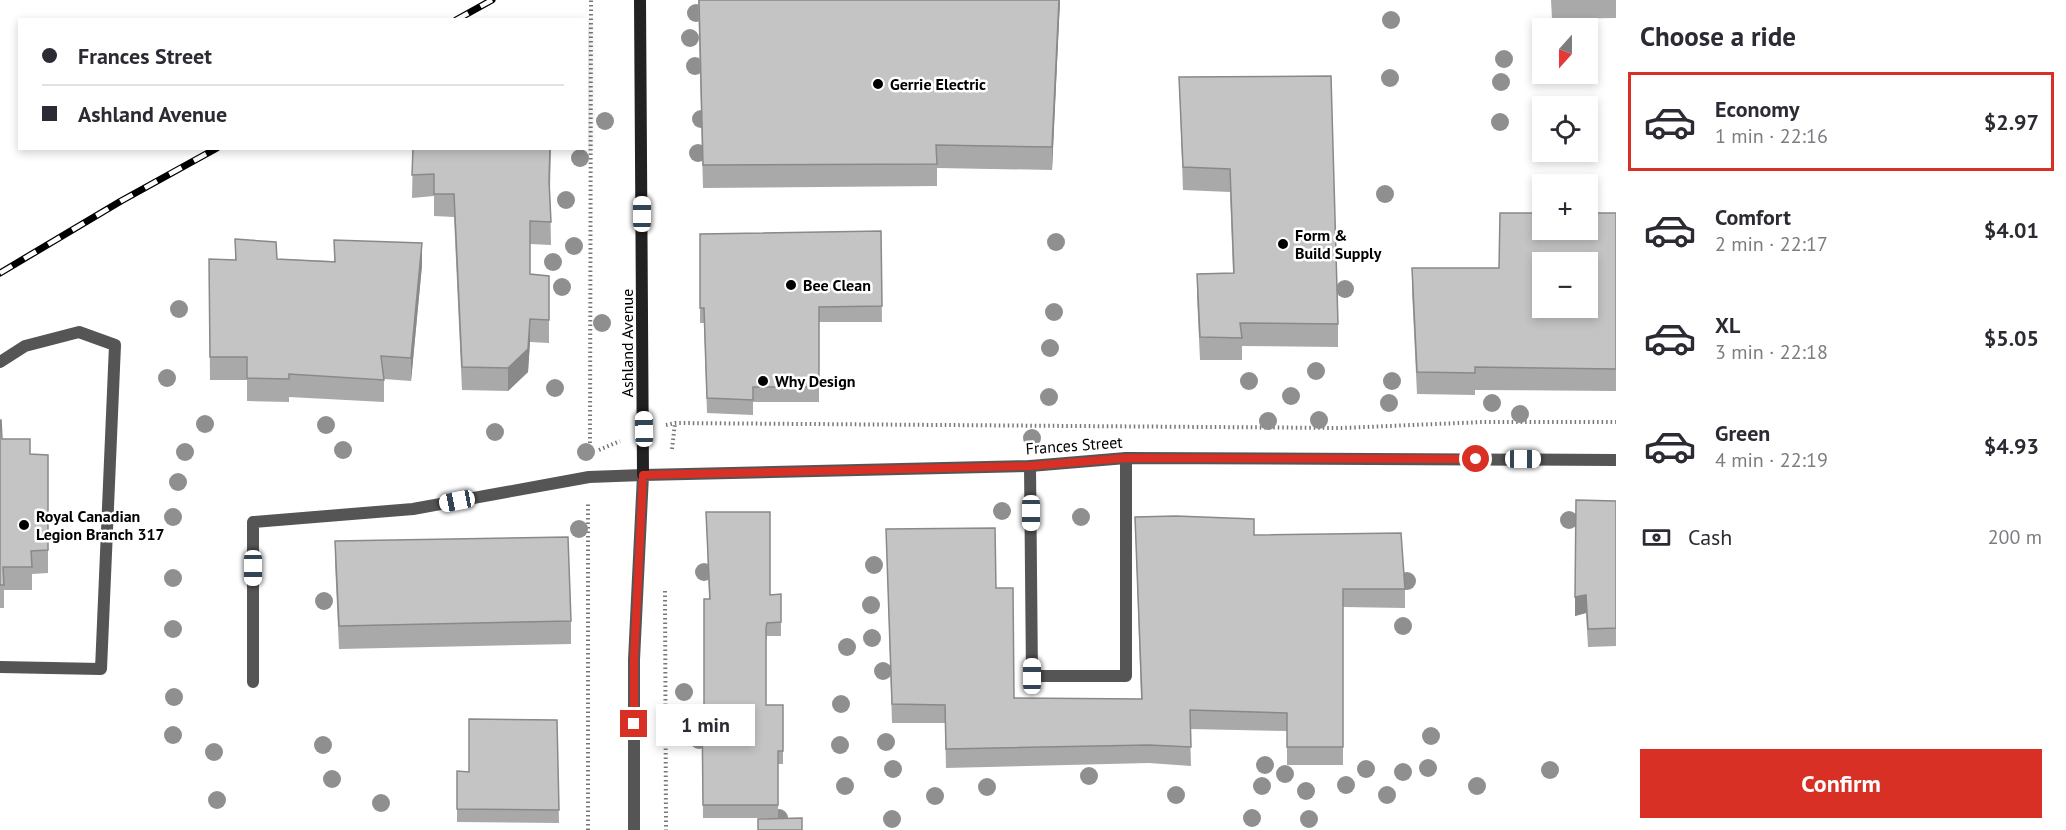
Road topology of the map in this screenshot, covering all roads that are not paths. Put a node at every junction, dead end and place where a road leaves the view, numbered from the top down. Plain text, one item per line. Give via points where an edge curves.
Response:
1 (640, 0) edge
2 (0, 362) edge
3 (1126, 458) junction
4 (1616, 459) edge
5 (1030, 466) junction
6 (643, 475) junction
7 (0, 667) edge
8 (253, 682) dead end
9 (634, 830) edge

1 - 6 street, Ashland Avenue
2 - 7 street via 25,346 79,332 115,345 102,669
3 - 4 street, Frances Street
3 - 5 street, Frances Street
3 - 5 street via 1126,676 1032,676
5 - 6 street, Frances Street
6 - 8 street, Frances Street via 589,477 413,509 253,522
6 - 9 street, Ashland Avenue via 634,660

